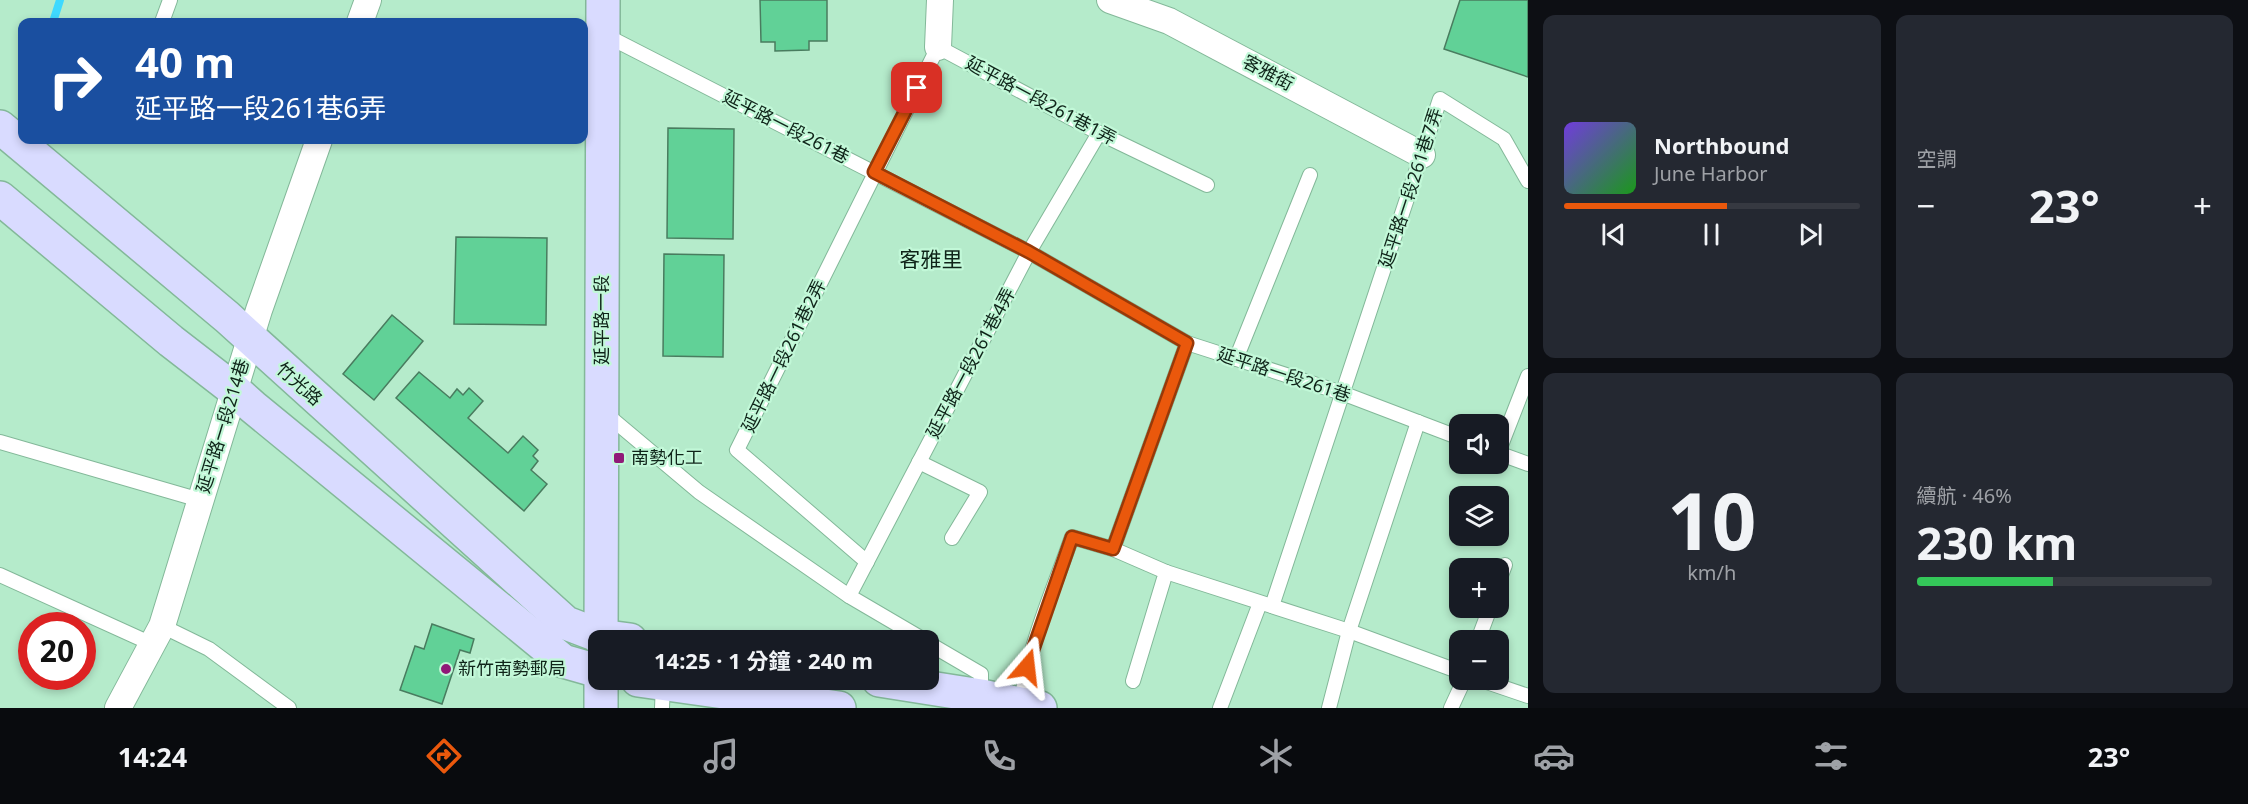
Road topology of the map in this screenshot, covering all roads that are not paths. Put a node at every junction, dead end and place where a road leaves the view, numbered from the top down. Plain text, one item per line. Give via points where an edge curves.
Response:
1 (170, 0) edge
2 (368, 0) edge
3 (603, 0) edge
4 (940, 0) edge
5 (1110, 0) edge
6 (163, 18) edge
7 (361, 18) edge
8 (603, 34) junction
9 (938, 47) junction
10 (0, 127) edge
11 (1100, 133) junction
12 (18, 142) edge
13 (20, 144) edge
14 (318, 144) edge
15 (1422, 155) junction
16 (874, 172) junction
17 (1310, 175) dead end
18 (1528, 181) edge
19 (1207, 185) dead end
20 (0, 198) edge
21 (1029, 252) junction
22 (249, 340) junction
23 (1187, 343) junction
24 (1236, 358) junction
25 (1528, 376) edge
26 (233, 389) junction
27 (1342, 393) junction
28 (601, 410) junction
29 (1418, 422) junction
30 (1509, 425) edge
31 (1449, 434) edge
32 (0, 442) edge
33 (1509, 457) edge
34 (919, 462) junction
35 (1528, 464) edge
36 (200, 500) junction
37 (952, 538) dead end
38 (1113, 549) junction
39 (867, 562) junction
40 (1166, 572) junction
41 (0, 575) edge
42 (849, 596) junction
43 (1266, 605) junction
44 (610, 630) edge
45 (907, 630) edge
46 (588, 631) edge
47 (1349, 631) junction
48 (157, 635) junction
49 (939, 649) edge
50 (588, 668) edge
51 (1449, 668) edge
52 (1133, 681) dead end
53 (939, 689) edge
54 (601, 690) edge
55 (654, 690) edge
56 (1459, 690) edge
57 (1509, 690) edge
58 (981, 696) junction
59 (1528, 696) edge
60 (791, 704) edge
61 (1030, 706) edge
62 (118, 708) edge
63 (289, 708) edge
64 (601, 708) edge
65 (839, 708) edge
66 (1220, 708) edge
67 (1329, 708) edge
68 (1451, 708) edge

1 - 6 lane
2 - 7 street
3 - 8 street, 延平路一段
4 - 9 street
5 - 15 street, 客雅街 via 1169,21
8 - 16 lane, 延平路一段261巷
8 - 28 street, 延平路一段
9 - 11 lane, 延平路一段261巷1弄
9 - 16 lane
10 - 12 street, 竹光路
11 - 19 lane, 延平路一段261巷1弄
11 - 21 lane, 延平路一段261巷4弄
13 - 22 street, 竹光路 via 227,317
14 - 22 street, 延平路一段214巷
15 - 18 lane, 延平路一段261巷7弄 via 1440,99 1504,139
15 - 27 lane, 延平路一段261巷7弄
16 - 21 lane, 延平路一段261巷
16 - 39 lane, 延平路一段261巷2弄 via 737,450
17 - 24 lane
20 - 26 street
21 - 23 lane, 延平路一段261巷
21 - 34 lane, 延平路一段261巷4弄
22 - 26 street, 延平路一段214巷
22 - 46 street, 竹光路 via 566,623
23 - 24 lane, 延平路一段261巷
23 - 38 lane
24 - 27 lane, 延平路一段261巷
25 - 30 lane
26 - 36 street, 延平路一段214巷
26 - 50 street via 563,661
27 - 29 lane, 延平路一段261巷
27 - 43 lane, 延平路一段261巷7弄
28 - 42 lane via 699,492
28 - 44 street, 延平路一段
29 - 31 lane, 延平路一段261巷
29 - 47 lane
32 - 36 lane
33 - 35 lane
34 - 37 lane via 980,492
34 - 39 lane, 延平路一段261巷4弄
36 - 48 street, 延平路一段214巷
38 - 40 lane
38 - 61 lane via 1072,537 1023,682
39 - 42 lane, 延平路一段261巷4弄
40 - 43 lane
40 - 52 lane
41 - 48 lane
42 - 45 lane
43 - 47 lane
43 - 66 lane, 延平路一段261巷7弄
47 - 51 lane
47 - 67 lane
48 - 62 street, 延平路一段214巷
48 - 63 lane via 209,649
49 - 58 lane via 981,674
53 - 58 street
54 - 64 street
55 - 60 street
56 - 68 lane
57 - 59 lane
58 - 61 street
60 - 65 street

